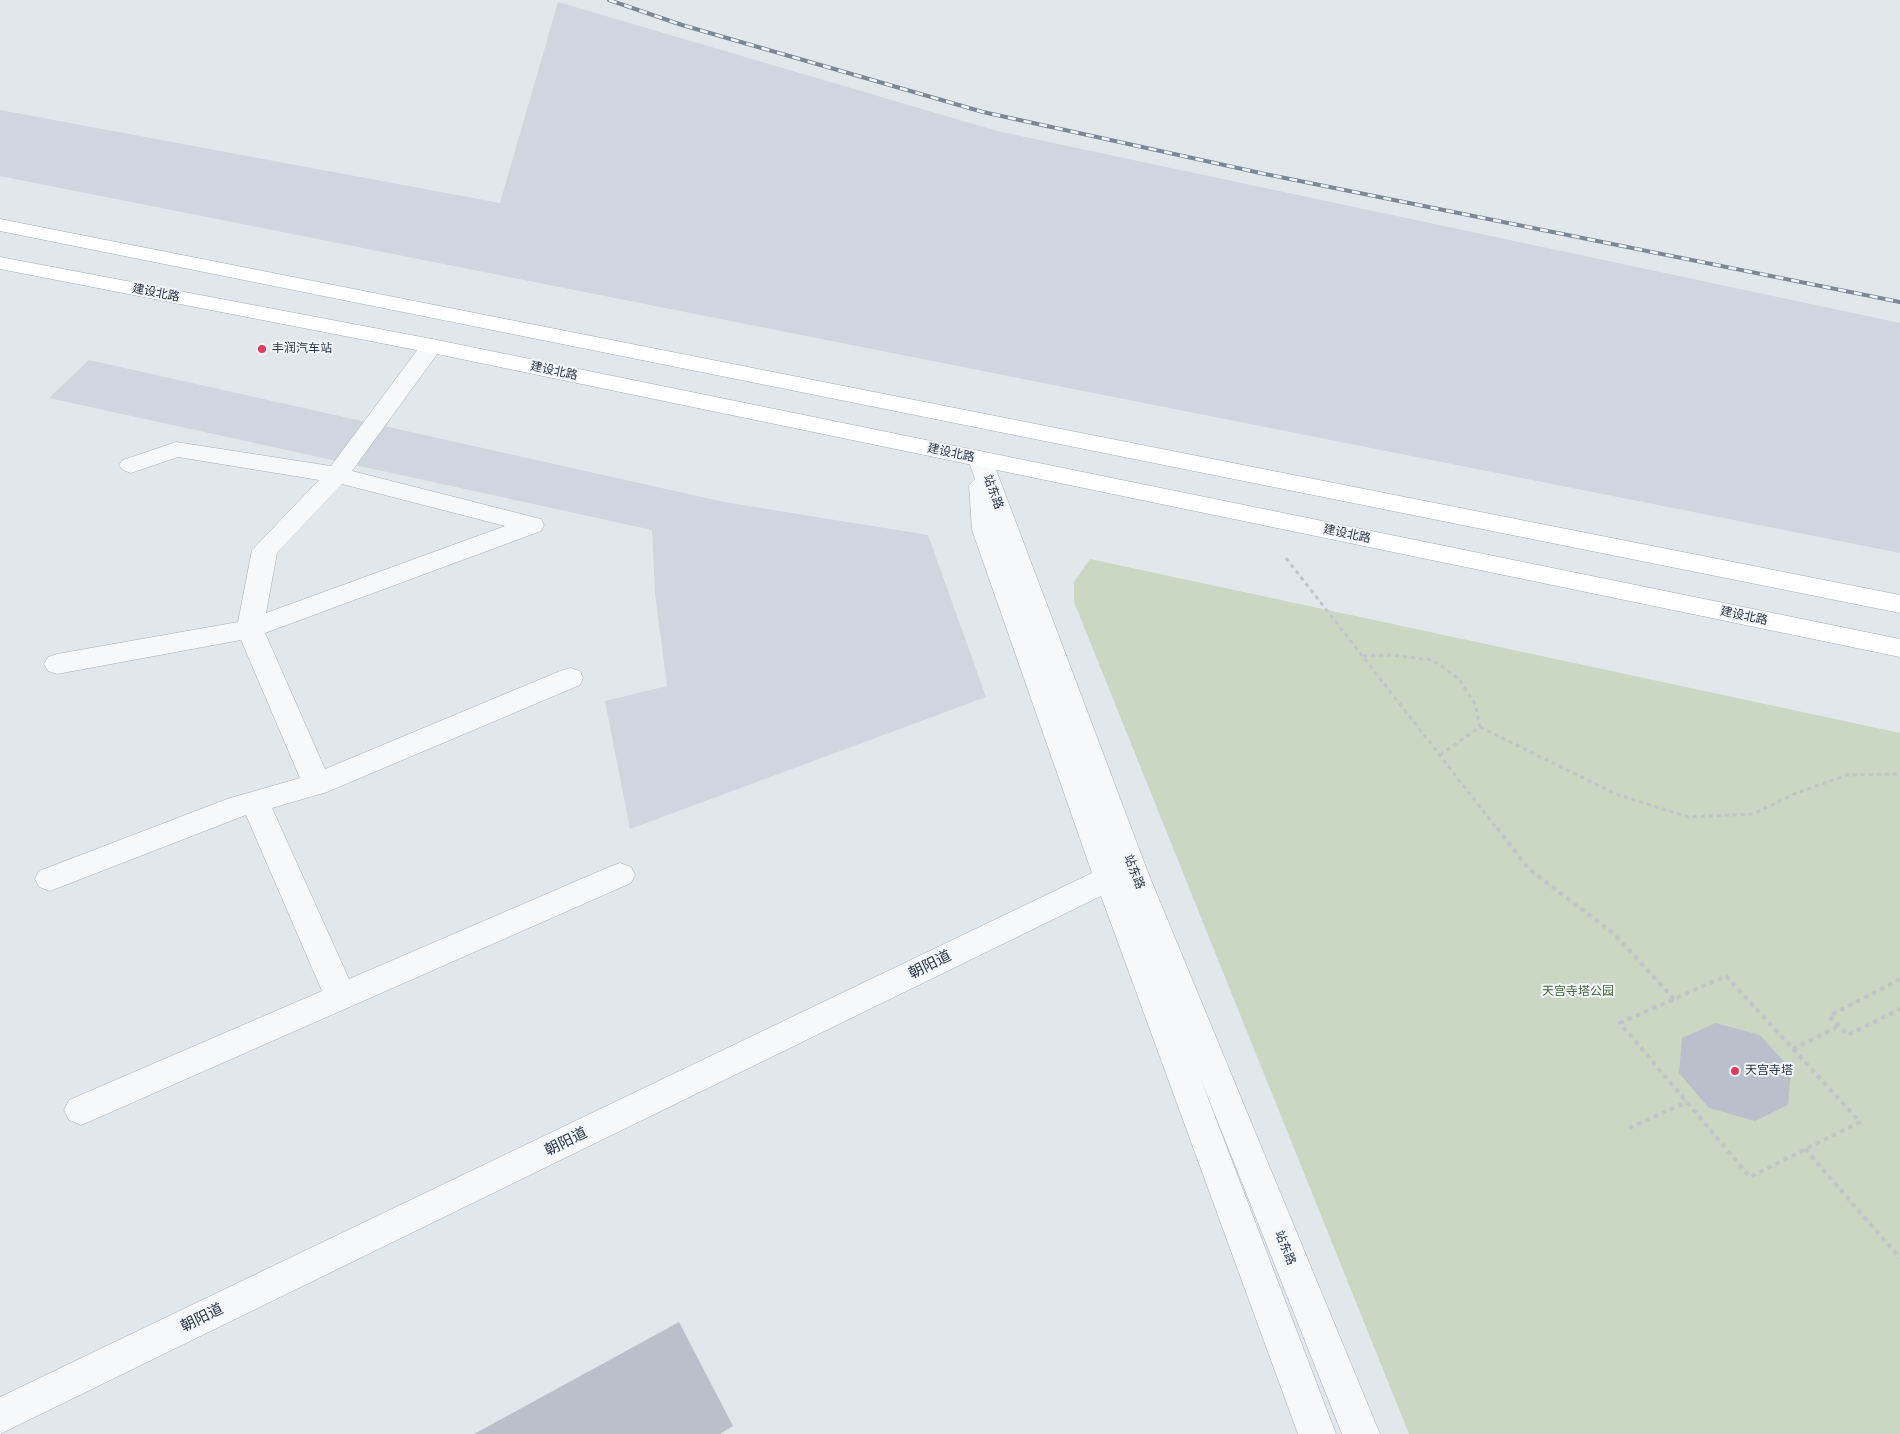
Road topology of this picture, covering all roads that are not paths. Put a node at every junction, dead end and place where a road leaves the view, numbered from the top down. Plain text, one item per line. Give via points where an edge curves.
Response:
1 (0, 224) edge
2 (0, 263) edge
3 (432, 346) junction
4 (990, 422) junction
5 (980, 459) junction
6 (131, 465) dead end
7 (336, 475) junction
8 (1900, 604) edge
9 (250, 629) junction
10 (1900, 648) edge
11 (57, 664) dead end
12 (570, 678) dead end
13 (316, 784) junction
14 (255, 802) junction
15 (620, 875) dead end
16 (1122, 876) junction
17 (50, 879) dead end
18 (341, 996) junction
19 (81, 1110) dead end
20 (0, 1416) edge
21 (1318, 1434) edge
22 (1361, 1434) edge

1 - 4 main road
2 - 3 main road, 建设北路
3 - 5 main road, 建设北路
3 - 7 street
4 - 5 main road
4 - 8 main road
5 - 10 main road, 建设北路
5 - 16 street, 站东路 via 984,530
6 - 7 street via 176,449
7 - 9 street via 264,550
7 - 9 street via 532,525
9 - 11 street
9 - 13 street
12 - 13 street
13 - 14 street
14 - 17 street
14 - 18 street
15 - 18 street
16 - 20 street, 朝阳道
16 - 21 street, 站东路
16 - 22 street, 站东路
18 - 19 street

